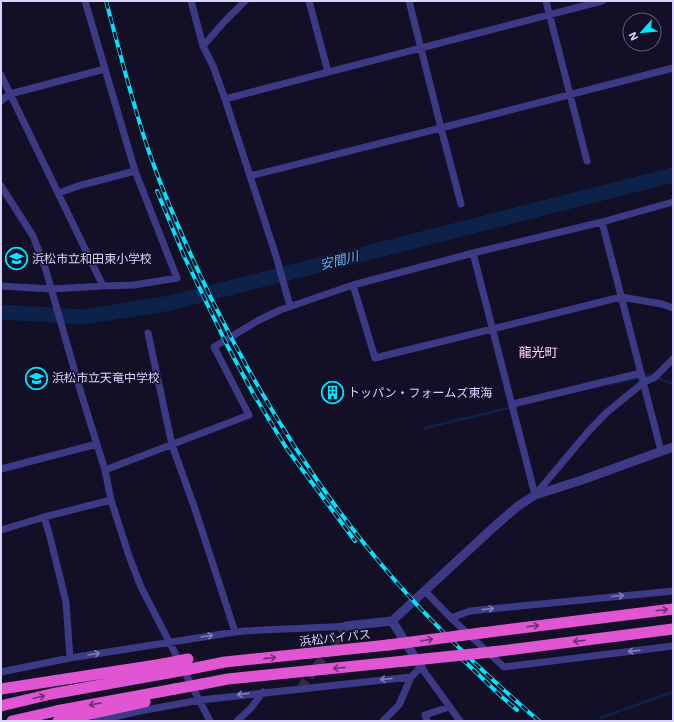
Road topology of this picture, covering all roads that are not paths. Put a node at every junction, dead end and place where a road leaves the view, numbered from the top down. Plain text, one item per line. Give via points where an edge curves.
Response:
1 (85, 1) edge
2 (191, 1) edge
3 (245, 1) edge
4 (308, 1) edge
5 (409, 1) edge
6 (546, 1) edge
7 (602, 1) edge
8 (550, 15) junction
9 (203, 46) junction
10 (421, 48) junction
11 (104, 68) junction
12 (673, 68) edge
13 (328, 72) junction
14 (1, 75) edge
15 (10, 94) junction
16 (570, 94) junction
17 (225, 99) junction
18 (1, 100) edge
19 (441, 128) junction
20 (587, 161) dead end
21 (135, 171) junction
22 (250, 176) junction
23 (1, 186) edge
24 (59, 193) junction
25 (673, 202) edge
26 (461, 204) dead end
27 (602, 222) junction
28 (473, 253) junction
29 (353, 285) junction
30 (1, 286) edge
31 (103, 286) junction
32 (51, 290) junction
33 (621, 297) junction
34 (290, 306) junction
35 (673, 308) edge
36 (494, 329) junction
37 (148, 333) dead end
38 (673, 358) edge
39 (641, 373) junction
40 (644, 382) junction
41 (513, 406) junction
42 (97, 444) junction
43 (172, 445) junction
44 (673, 447) edge
45 (661, 451) junction
46 (1, 469) edge
47 (105, 470) junction
48 (535, 495) junction
49 (111, 500) junction
50 (44, 517) junction
51 (1, 530) edge
52 (425, 591) junction
53 (673, 591) edge
54 (673, 609) edge
55 (451, 618) junction
56 (392, 621) junction
57 (346, 626) joint
58 (673, 629) edge
59 (235, 632) junction
60 (168, 642) junction
61 (673, 646) edge
62 (70, 658) junction
63 (421, 667) junction
64 (166, 668) junction
65 (1, 672) edge
66 (411, 677) junction
67 (1, 689) edge
68 (177, 691) junction
69 (262, 692) junction
70 (200, 700) junction
71 (1, 706) edge
72 (449, 707) junction
73 (12, 721) edge
74 (58, 721) edge
75 (96, 721) edge
76 (210, 721) edge
77 (237, 721) edge
78 (383, 721) edge
79 (427, 721) edge
80 (460, 721) edge

1 - 11 street
2 - 9 street
3 - 9 street
4 - 13 street
5 - 10 street
6 - 8 street
7 - 8 street
8 - 10 street
8 - 16 street
9 - 17 street
10 - 13 street
10 - 19 street
11 - 15 street
11 - 21 street
12 - 16 street
13 - 17 street
14 - 15 street
15 - 18 street
15 - 24 street
16 - 19 street
16 - 20 street
17 - 22 street
19 - 22 street
19 - 26 street
21 - 24 street
21 - 31 street via 177,278 134,285
22 - 34 street
23 - 32 street via 33,236
24 - 31 street
25 - 27 street
27 - 28 street
27 - 33 street
28 - 29 street
28 - 36 street
29 - 34 street
29 - 36 street via 375,358
30 - 32 street
31 - 32 street
32 - 42 street
33 - 35 street
33 - 36 street
33 - 39 street
34 - 43 street via 259,320 214,347 249,415
36 - 41 street
37 - 43 street
38 - 40 street via 654,378
39 - 40 street
39 - 41 street
40 - 45 street
40 - 48 street via 587,432
41 - 48 street
42 - 46 street
42 - 47 street
43 - 47 street
43 - 59 street
44 - 45 street
45 - 48 street
47 - 49 street
48 - 52 street via 496,525
49 - 50 street
49 - 60 street via 141,587
50 - 51 street
50 - 62 street via 66,602
52 - 55 street
52 - 56 street
55 -> 53 street via 470,611
64 -> 54 highway, 浜松バイパス, bridge via 388,645
61 -> 55 street via 504,667
56 - 57 street
56 - 63 street
57 - 59 street
58 -> 68 highway, bridge via 492,652 228,679
60 -> 59 street
62 -> 60 street
60 - 70 street
62 - 65 street
63 - 66 street
63 - 72 street
64 - 67 highway via 87,675
71 -> 64 highway
66 -> 69 street
66 - 78 street via 399,705
68 -> 73 highway
68 - 74 highway
69 -> 70 street
69 - 77 street via 251,708
70 - 75 street
70 - 76 street
72 - 79 street via 425,714
72 - 80 street

